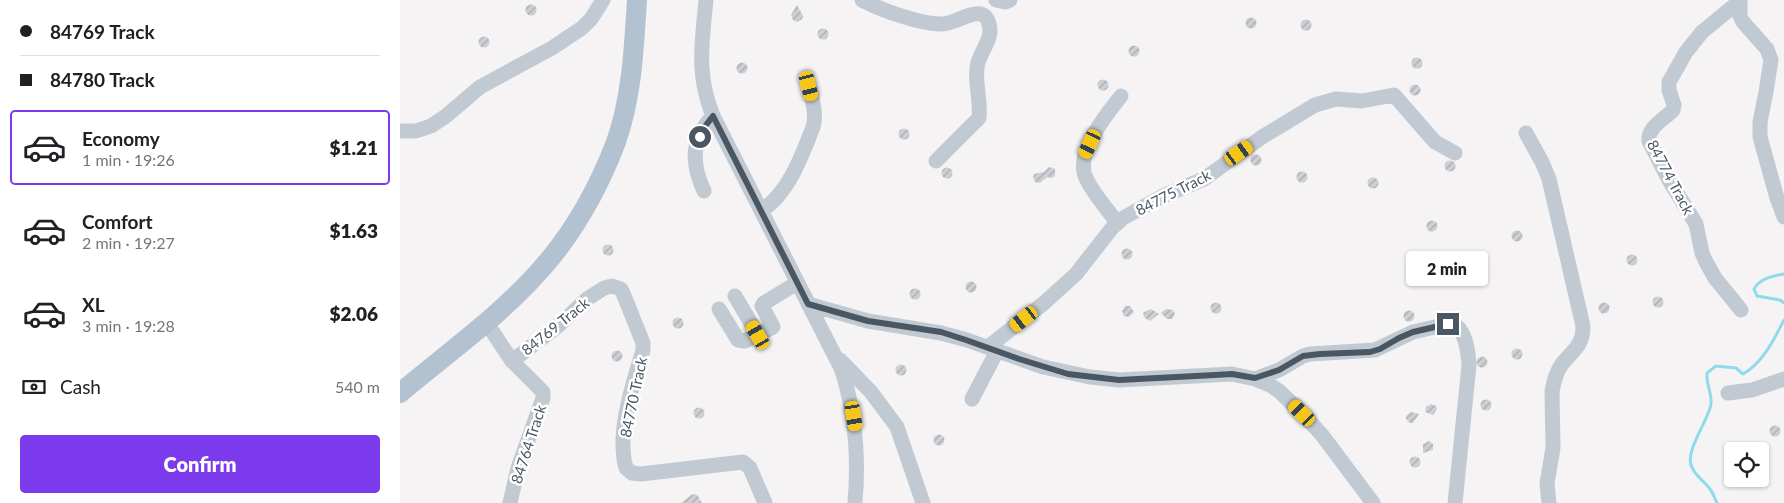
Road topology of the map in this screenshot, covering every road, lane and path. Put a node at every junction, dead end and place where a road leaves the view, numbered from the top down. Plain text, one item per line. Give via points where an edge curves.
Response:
1 (603, 0) edge
2 (638, 0) edge
3 (706, 0) edge
4 (862, 0) edge
5 (979, 0) edge
6 (996, 0) edge
7 (1010, 0) edge
8 (1740, 1) edge
9 (959, 20) junction
10 (809, 86) dead end
11 (1121, 96) dead end
12 (713, 116) junction
13 (400, 131) edge
14 (1526, 133) dead end
15 (1455, 153) dead end
16 (936, 161) dead end
17 (704, 191) dead end
18 (761, 211) junction
19 (1784, 217) edge
20 (1117, 223) junction
21 (797, 282) junction
22 (614, 286) joint
23 (735, 296) dead end
24 (808, 304) junction
25 (719, 309) dead end
26 (1741, 310) dead end
27 (486, 322) junction
28 (758, 335) junction
29 (993, 349) junction
30 (835, 355) junction
31 (512, 361) junction
32 (1255, 378) junction
33 (1784, 379) edge
34 (405, 385) edge
35 (1728, 393) dead end
36 (972, 399) dead end
37 (510, 503) edge
38 (765, 503) edge
39 (855, 503) edge
40 (923, 503) edge
41 (1373, 503) edge
42 (1455, 503) edge
43 (1548, 503) edge

1 - 13 street via 591,20 552,48 480,87 431,126 416,131
2 - 27 main road via 627,96 616,141 594,192 549,260
3 - 12 street via 701,74
4 - 9 street via 923,22 940,25
5 - 9 street
6 - 7 street
8 - 19 street, 84774 Track via 1743,22 1767,49 1771,60 1760,137
8 - 26 street, 84774 Track via 1702,32 1686,52 1669,82 1673,110 1648,136 1669,180 1696,224 1706,262
9 - 16 street via 977,13 989,23 989,35 976,69 980,115 978,121
10 - 18 street via 815,110 813,127 784,190
11 - 20 street via 1098,127 1082,162 1089,184
12 - 17 street via 703,129 695,163
12 - 18 street
14 - 43 street via 1549,179 1583,326 1582,340 1561,366 1554,382
15 - 20 street, 84775 Track via 1435,142 1394,95 1325,101 1284,123 1204,179 1163,196
18 - 21 street
20 - 29 street, 84775 Track via 1076,274
21 - 24 street
21 - 28 street via 764,303 762,306 773,327
22 - 31 street, 84769 Track via 591,296
22 - 38 street, 84770 Track via 624,293 643,344 626,418 623,445 626,468 641,474 743,462 750,468
23 - 28 street
24 - 29 street via 868,321 941,332
24 - 30 street
25 - 28 street via 738,340 745,341
27 - 31 street, 84769 Track
27 - 34 main road
29 - 32 street via 1043,367 1090,377 1119,380 1232,374
29 - 36 street
30 - 39 street via 850,398 856,434
30 - 40 street via 871,392 897,427
31 - 37 street, 84764 Track via 543,392
32 - 41 street via 1280,391 1302,413
32 - 42 street via 1279,370 1303,356 1370,352 1413,332 1453,324 1459,328 1468,354
33 - 35 street via 1752,390

